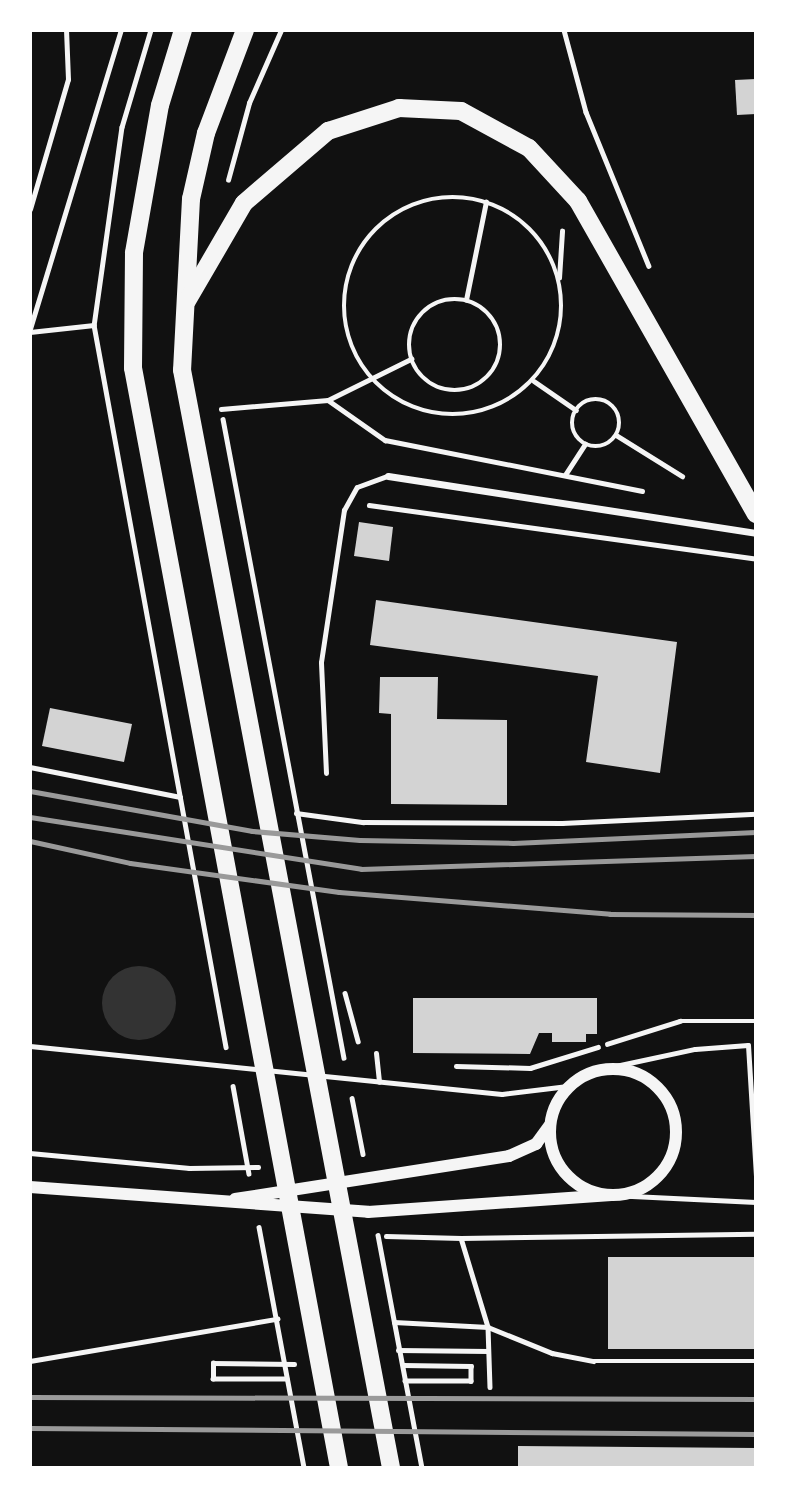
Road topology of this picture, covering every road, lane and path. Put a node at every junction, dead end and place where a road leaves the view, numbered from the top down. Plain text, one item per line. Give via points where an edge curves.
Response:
1 (66, 30) edge
2 (121, 30) edge
3 (183, 30) edge
4 (245, 30) edge
5 (281, 30) edge
6 (564, 30) edge
7 (486, 202) junction
8 (244, 203) junction
9 (30, 209) edge
10 (563, 220) dead end
11 (652, 273) dead end
12 (559, 279) junction
13 (466, 300) junction
14 (181, 318) junction
15 (94, 325) dead end
16 (30, 330) edge
17 (411, 359) junction
18 (370, 379) junction
19 (534, 381) junction
20 (328, 400) junction
21 (221, 410) dead end
22 (576, 410) junction
23 (223, 419) dead end
24 (112, 434) dead end
25 (616, 435) junction
26 (585, 444) junction
27 (565, 475) junction
28 (388, 476) joint
29 (682, 476) dead end
30 (656, 494) dead end
31 (347, 502) junction
32 (756, 514) edge
33 (756, 533) edge
34 (756, 559) edge
35 (30, 767) edge
36 (326, 773) dead end
37 (188, 799) dead end
38 (282, 811) dead end
39 (756, 814) edge
40 (345, 993) dead end
41 (756, 1021) edge
42 (30, 1046) edge
43 (226, 1050) dead end
44 (376, 1053) dead end
45 (345, 1063) dead end
46 (378, 1064) junction
47 (447, 1066) dead end
48 (606, 1068) junction
49 (231, 1078) dead end
50 (379, 1082) junction
51 (568, 1086) junction
52 (351, 1091) dead end
53 (549, 1126) junction
54 (30, 1153) edge
55 (376, 1158) dead end
56 (349, 1160) dead end
57 (364, 1160) dead end
58 (270, 1167) dead end
59 (756, 1177) edge
60 (30, 1187) edge
61 (252, 1187) dead end
62 (611, 1195) junction
63 (756, 1202) edge
64 (214, 1203) junction
65 (383, 1212) junction
66 (257, 1214) dead end
67 (377, 1228) dead end
68 (756, 1234) edge
69 (461, 1238) junction
70 (283, 1318) dead end
71 (380, 1322) dead end
72 (488, 1327) junction
73 (488, 1351) junction
74 (30, 1362) edge
75 (756, 1362) edge
76 (302, 1364) dead end
77 (403, 1365) junction
78 (287, 1379) junction
79 (490, 1387) dead end
80 (304, 1468) edge
81 (339, 1468) edge
82 (391, 1468) edge
83 (422, 1468) edge

1 - 9 lane via 68,79
2 - 16 path
3 - 81 main road via 160,105 134,253 133,368
4 - 14 main road via 206,133 191,199
5 - 8 path via 231,163 227,190
6 - 11 path via 586,112
7 - 12 path via 519,218 544,245
7 - 13 path
7 - 18 path via 451,196 416,202 385,219 361,245 346,278 343,313 351,349
8 - 14 main road via 196,276
8 - 32 main road via 298,152 364,116 434,106 506,131 557,175 598,230 712,446
10 - 12 path
12 - 19 path via 560,327
13 - 17 path via 451,298 423,311 409,337
13 - 17 path via 486,311 499,330 502,345 492,373 480,384 451,391 423,379
14 - 82 main road via 191,422
15 - 16 path
17 - 18 path
18 - 19 path via 399,402 434,415 470,415 505,403
18 - 20 path
19 - 22 path
20 - 21 path
20 - 27 path via 385,440
22 - 25 path via 588,400 610,404 619,416
22 - 26 path via 572,425
23 - 45 path
24 - 43 path
25 - 26 path via 600,446
25 - 29 path
26 - 27 path
27 - 30 path
28 - 31 lane via 367,480
28 - 33 street
31 - 34 path
31 - 36 lane via 321,662
35 - 37 path
38 - 39 path via 363,822 549,823
40 - 46 path via 364,1061
41 - 47 path via 680,1021 530,1068
42 - 50 lane
44 - 46 lane
46 - 50 lane
48 - 51 street
48 - 59 lane via 748,1045
48 - 62 street via 627,1070 662,1091 677,1129 674,1150 650,1183
49 - 61 path
50 - 51 lane via 518,1095
51 - 53 street
52 - 57 path
53 - 62 street via 559,1165 572,1181
53 - 64 street via 536,1143 509,1156
54 - 58 path via 188,1168
55 - 56 path
60 - 64 street
62 - 63 lane
62 - 65 street
64 - 65 street
65 - 69 path via 387,1238
66 - 78 path
67 - 77 path
68 - 69 path
69 - 72 path
70 - 74 path
71 - 72 path
72 - 73 path
72 - 75 path via 583,1360
73 - 77 path via 394,1350 395,1381 471,1381 471,1366
73 - 79 path
76 - 78 path via 214,1363 213,1379
77 - 83 path
78 - 80 path

